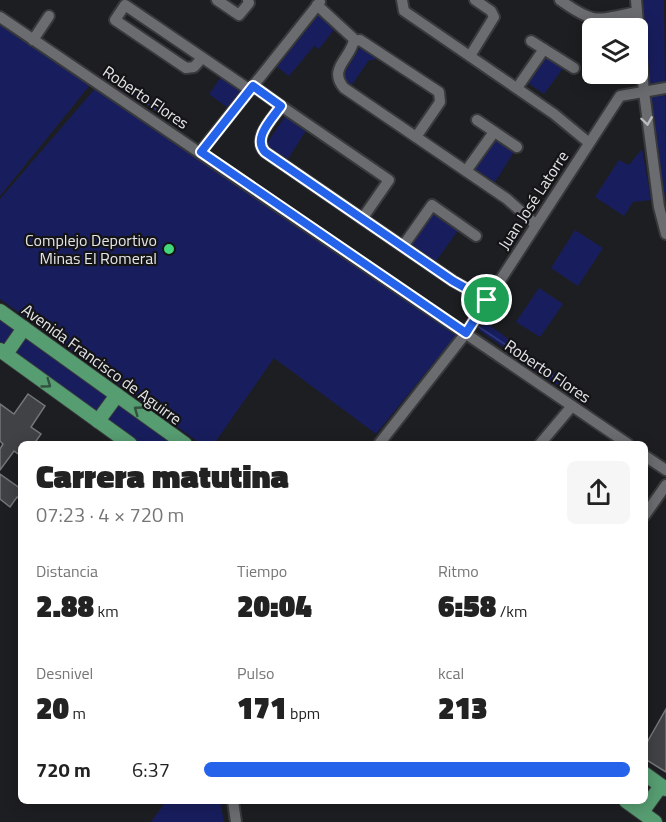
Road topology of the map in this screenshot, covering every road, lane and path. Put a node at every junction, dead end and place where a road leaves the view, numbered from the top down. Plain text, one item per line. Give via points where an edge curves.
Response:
1 (217, 0) edge
2 (248, 0) edge
3 (402, 0) edge
4 (475, 0) edge
5 (636, 0) edge
6 (566, 2) edge
7 (319, 3) edge
8 (637, 12) junction
9 (49, 16) dead end
10 (0, 17) edge
11 (33, 40) junction
12 (354, 41) junction
13 (531, 41) dead end
14 (544, 49) junction
15 (470, 56) junction
16 (202, 58) junction
17 (574, 68) dead end
18 (252, 88) junction
19 (517, 88) junction
20 (666, 88) edge
21 (644, 92) junction
22 (281, 106) junction
23 (477, 120) dead end
24 (494, 132) junction
25 (416, 137) junction
26 (588, 142) junction
27 (517, 147) dead end
28 (201, 152) junction
29 (466, 171) junction
30 (362, 219) junction
31 (535, 224) junction
32 (666, 234) edge
33 (476, 236) dead end
34 (403, 246) junction
35 (487, 300) junction
36 (0, 311) edge
37 (24, 328) junction
38 (466, 333) junction
39 (3, 352) edge
40 (117, 395) junction
41 (572, 406) junction
42 (98, 421) junction
43 (126, 441) edge
44 (181, 441) edge
45 (381, 441) edge
46 (543, 441) edge
47 (624, 441) edge
48 (648, 458) edge
49 (666, 470) edge
50 (666, 485) edge
51 (648, 511) edge
52 (233, 804) edge
53 (634, 805) edge
54 (236, 822) edge
55 (655, 822) edge

1 - 2 street via 239,15
3 - 15 street via 404,11
4 - 15 street via 494,17
5 - 8 street
6 - 8 street via 583,17 592,19
7 - 12 street
7 - 18 street
8 - 21 street
9 - 11 street
10 - 11 street, Roberto Flores
11 - 28 street, Roberto Flores
12 - 25 street via 338,69 341,84
12 - 25 street via 360,40 439,92 440,102
13 - 14 street
14 - 17 street
14 - 19 street
15 - 19 street
16 - 16 street via 125,5 115,20 186,68 194,67
16 - 18 street
18 - 22 street
18 - 28 street
19 - 26 street
20 - 21 street, Juan José Latorre
21 - 26 street, Juan José Latorre via 620,96
21 -> 32 street
22 - 30 street via 261,136 262,150
22 - 30 street via 389,180
23 - 24 street
24 - 27 street
24 - 29 street
25 - 29 street
26 - 31 street, Juan José Latorre
28 - 38 street, Roberto Flores
29 - 31 street
30 - 34 street
31 - 35 street, Juan José Latorre
33 - 34 street via 432,205
34 - 35 street
35 - 38 street, Juan José Latorre
36 - 37 main road, Avenida Francisco de Aguirre
37 - 39 main road
37 - 40 main road, Avenida Francisco de Aguirre
38 - 41 street, Roberto Flores
38 - 45 street, Juan José Latorre
39 -> 42 main road
40 - 42 main road
44 -> 40 main road, Avenida Francisco de Aguirre
41 - 46 street
41 - 47 street, Roberto Flores
42 - 43 main road
48 - 49 street
50 - 51 street
52 - 54 street
53 - 55 main road

